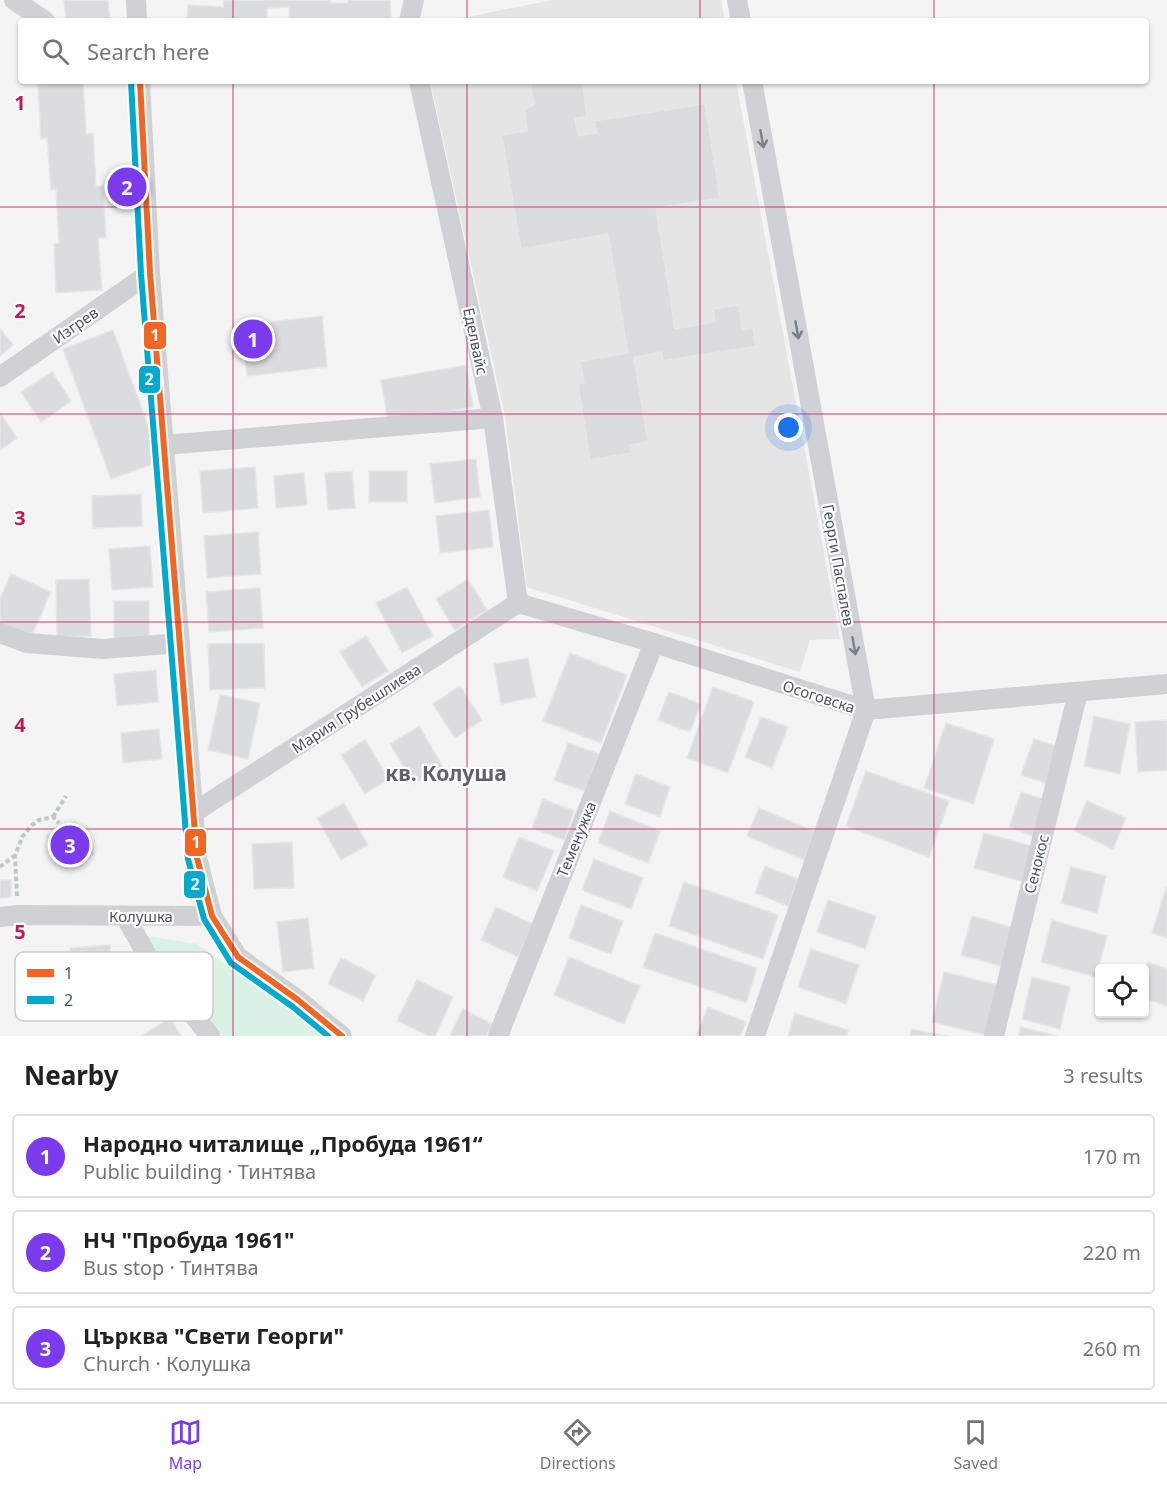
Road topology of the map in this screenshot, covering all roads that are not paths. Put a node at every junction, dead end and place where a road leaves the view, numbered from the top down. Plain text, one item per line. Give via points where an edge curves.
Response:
1 (14, 0) edge
2 (136, 0) edge
3 (414, 0) edge
4 (737, 0) edge
5 (41, 18) edge
6 (137, 18) edge
7 (410, 18) edge
8 (740, 18) edge
9 (138, 84) edge
10 (420, 84) edge
11 (753, 84) edge
12 (150, 273) junction
13 (0, 377) edge
14 (493, 418) junction
15 (164, 445) junction
16 (518, 603) junction
17 (0, 633) edge
18 (654, 643) junction
19 (180, 644) junction
20 (1167, 684) edge
21 (1078, 692) junction
22 (866, 710) junction
23 (193, 813) junction
24 (9, 916) edge
25 (125, 916) junction
26 (212, 916) junction
27 (145, 952) edge
28 (198, 1021) edge
29 (210, 1036) edge
30 (342, 1036) edge
31 (498, 1036) edge
32 (755, 1036) edge
33 (994, 1036) edge

1 - 5 street
2 - 6 street
3 - 7 street
4 - 8 street
9 - 12 street
10 - 14 street, Еделвайс
11 -> 22 street, Георги Паспалев
12 - 13 street, Изгрев
12 - 15 street
14 - 15 street
14 - 16 street, Еделвайс
15 - 19 street
16 - 18 street, Осоговска
16 - 23 street, Мария Грубешлиева
17 - 19 street via 27,643 103,649
18 - 22 street, Осоговска
18 - 31 street, Теменужка
19 - 23 street
20 - 21 street, Осоговска
21 - 22 street, Осоговска
21 - 33 street, Сенокос
22 - 32 street, Георги Паспалев
23 - 26 street via 198,858
24 - 25 street, Колушка
25 - 26 street, Колушка
25 - 27 street
26 - 30 street via 238,957
28 - 29 street

